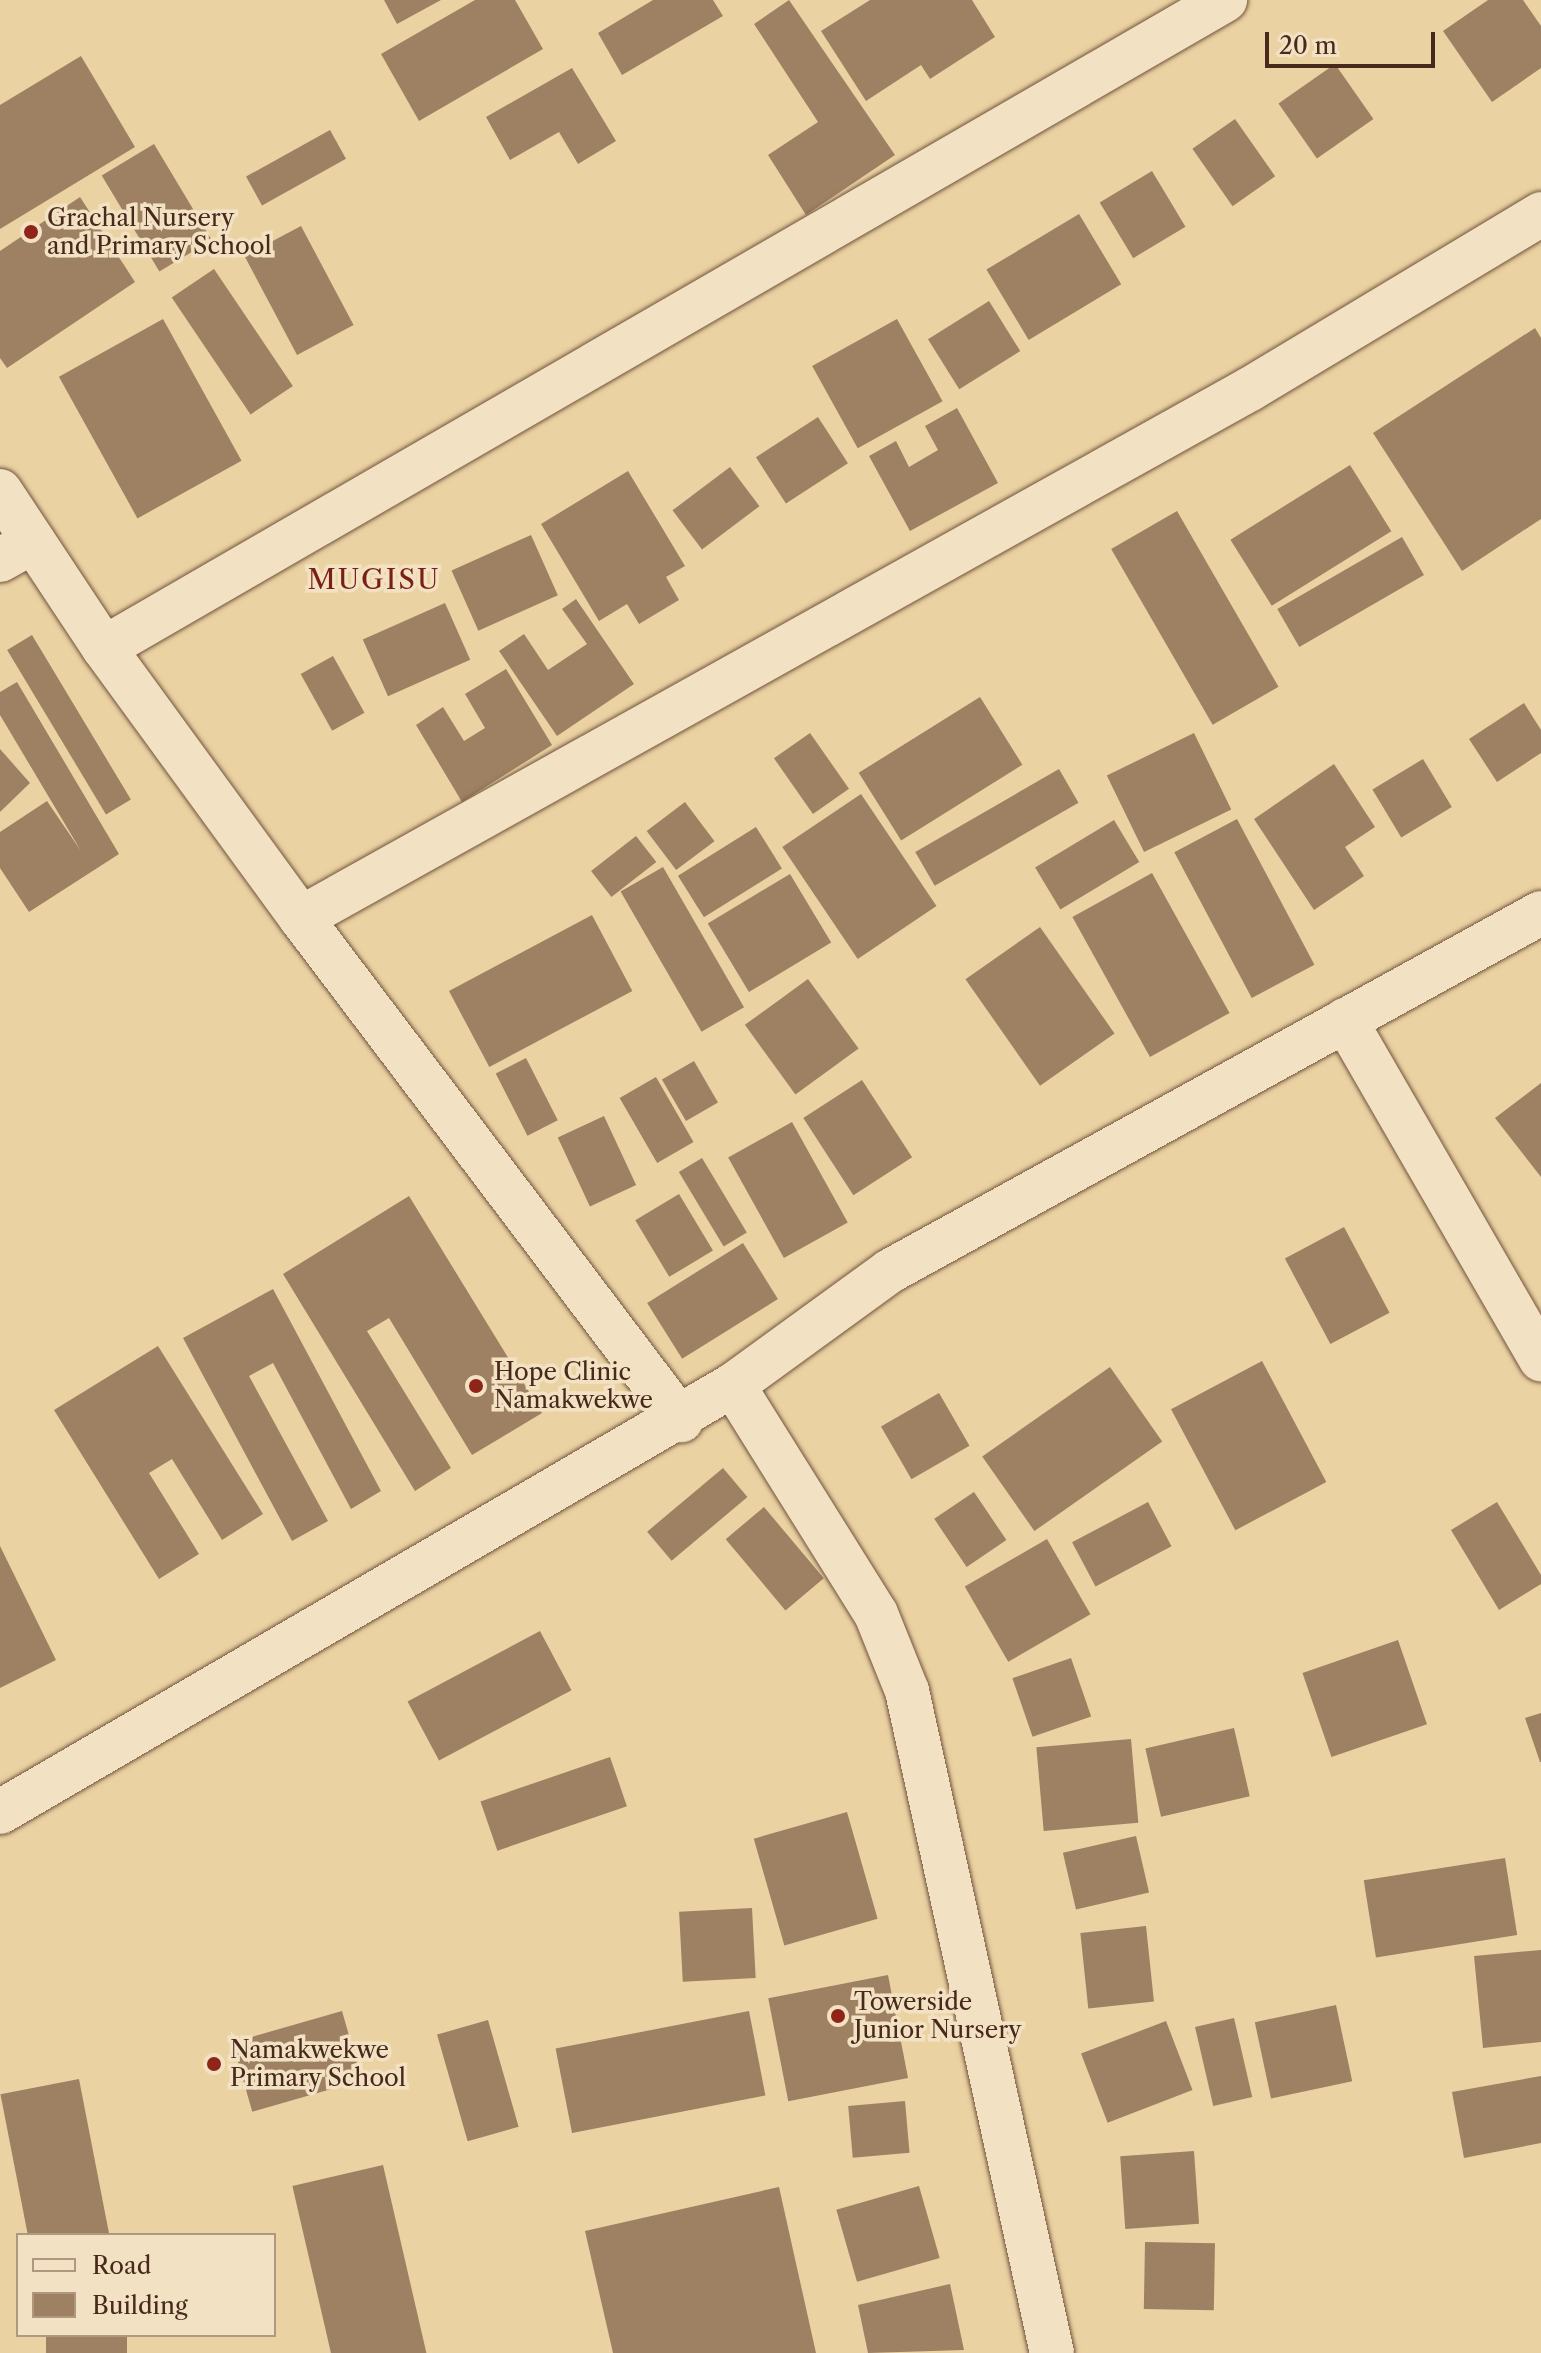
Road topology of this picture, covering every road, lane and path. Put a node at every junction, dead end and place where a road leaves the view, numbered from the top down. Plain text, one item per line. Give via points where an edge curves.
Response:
1 (1225, 0) edge
2 (1541, 214) edge
3 (0, 491) edge
4 (16, 551) edge
5 (104, 648) junction
6 (1541, 913) edge
7 (301, 918) junction
8 (1345, 1020) junction
9 (1541, 1360) edge
10 (733, 1385) junction
11 (681, 1420) junction
12 (0, 1812) edge
13 (1052, 2353) edge

1 - 5 street
2 - 7 street via 1250,389
3 - 4 street
4 - 5 street
5 - 7 street
6 - 8 street
7 - 11 street
8 - 9 street
8 - 10 street via 890,1271
10 - 11 street
10 - 13 street via 876,1614 907,1691
11 - 12 street

